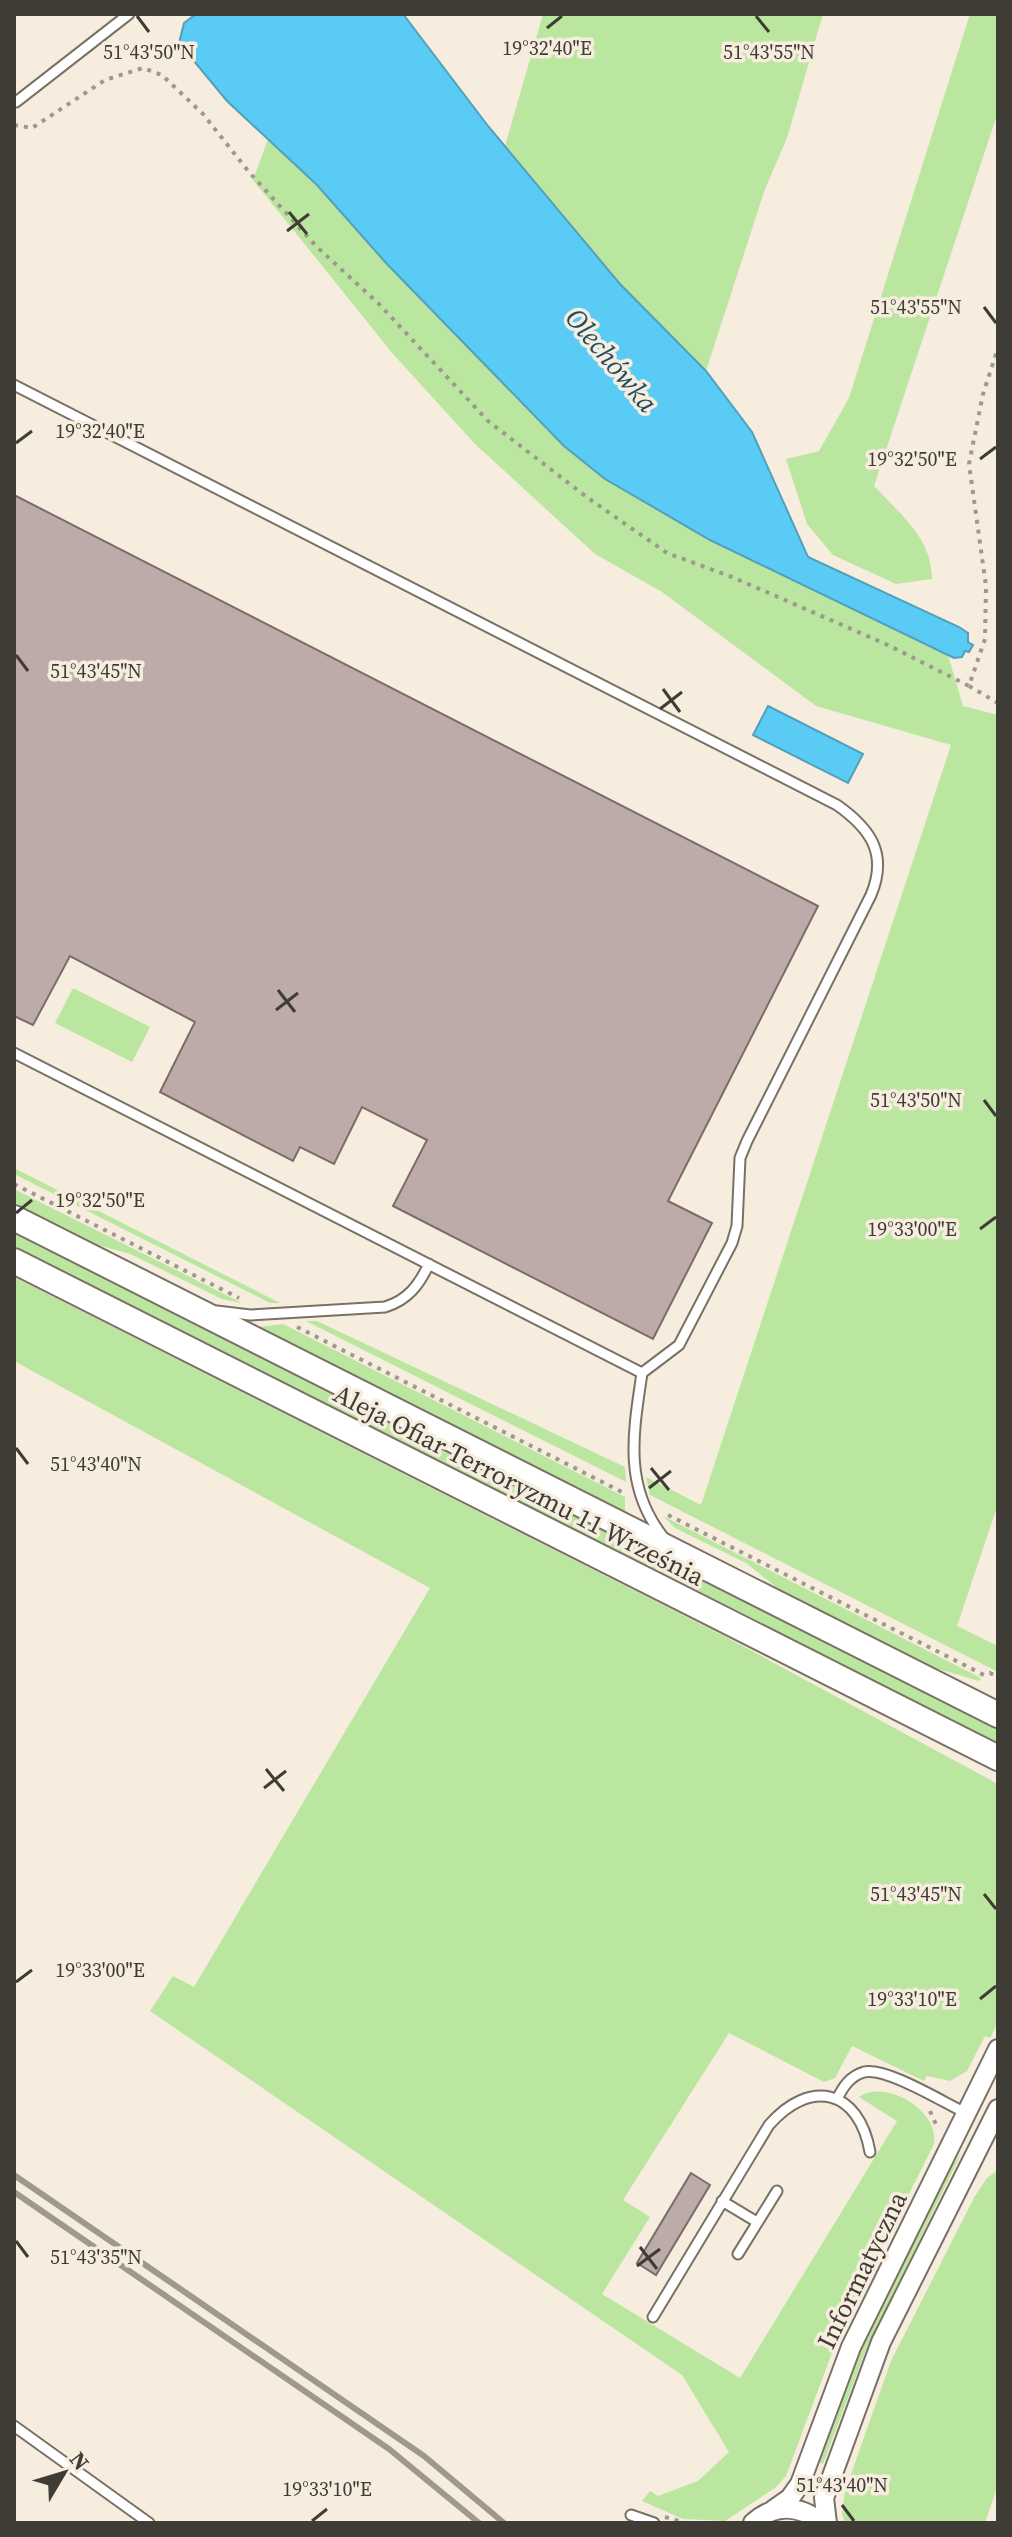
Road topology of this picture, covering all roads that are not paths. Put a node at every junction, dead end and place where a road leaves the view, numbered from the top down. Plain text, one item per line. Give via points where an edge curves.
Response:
1 (129, 14) edge
2 (16, 102) edge
3 (14, 385) edge
4 (14, 1053) edge
5 (14, 1218) edge
6 (14, 1261) edge
7 (429, 1264) junction
8 (190, 1308) junction
9 (642, 1373) junction
10 (677, 1553) junction
11 (998, 1715) edge
12 (998, 1758) edge
13 (998, 2049) edge
14 (837, 2099) junction
15 (966, 2113) junction
16 (995, 2124) edge
17 (870, 2152) dead end
18 (777, 2191) dead end
19 (722, 2201) junction
20 (757, 2222) junction
21 (738, 2254) dead end
22 (653, 2317) dead end
23 (14, 2426) edge
24 (773, 2510) junction
25 (149, 2523) edge
26 (638, 2523) edge
27 (654, 2523) edge
28 (753, 2523) edge
29 (824, 2523) edge

1 - 2 lane
3 - 9 lane via 837,805 875,842 879,860 871,895 740,1158 732,1243 679,1345
4 - 7 lane
5 - 8 street, Aleja Ofiar Terroryzmu 11 Września
6 - 12 street, Aleja Ofiar Terroryzmu 11 Września
7 - 8 lane via 412,1292 398,1303 270,1313
7 - 9 lane
8 - 10 street, Aleja Ofiar Terroryzmu 11 Września
9 - 10 lane via 635,1472 646,1515
10 - 11 street, Aleja Ofiar Terroryzmu 11 Września
13 - 15 street, Informatyczna
14 - 15 lane via 846,2082 865,2072 889,2075
14 - 17 lane via 854,2111
14 - 19 lane via 818,2094 783,2109
15 - 16 street
15 - 24 street, Informatyczna via 851,2347 800,2484
16 - 29 street, Informatyczna via 876,2353 824,2498
18 - 20 lane
19 - 20 lane
19 - 22 lane
20 - 21 lane
23 - 25 lane
24 - 28 street, Informatyczna
24 - 29 street via 794,2508
26 - 27 lane via 631,2515

